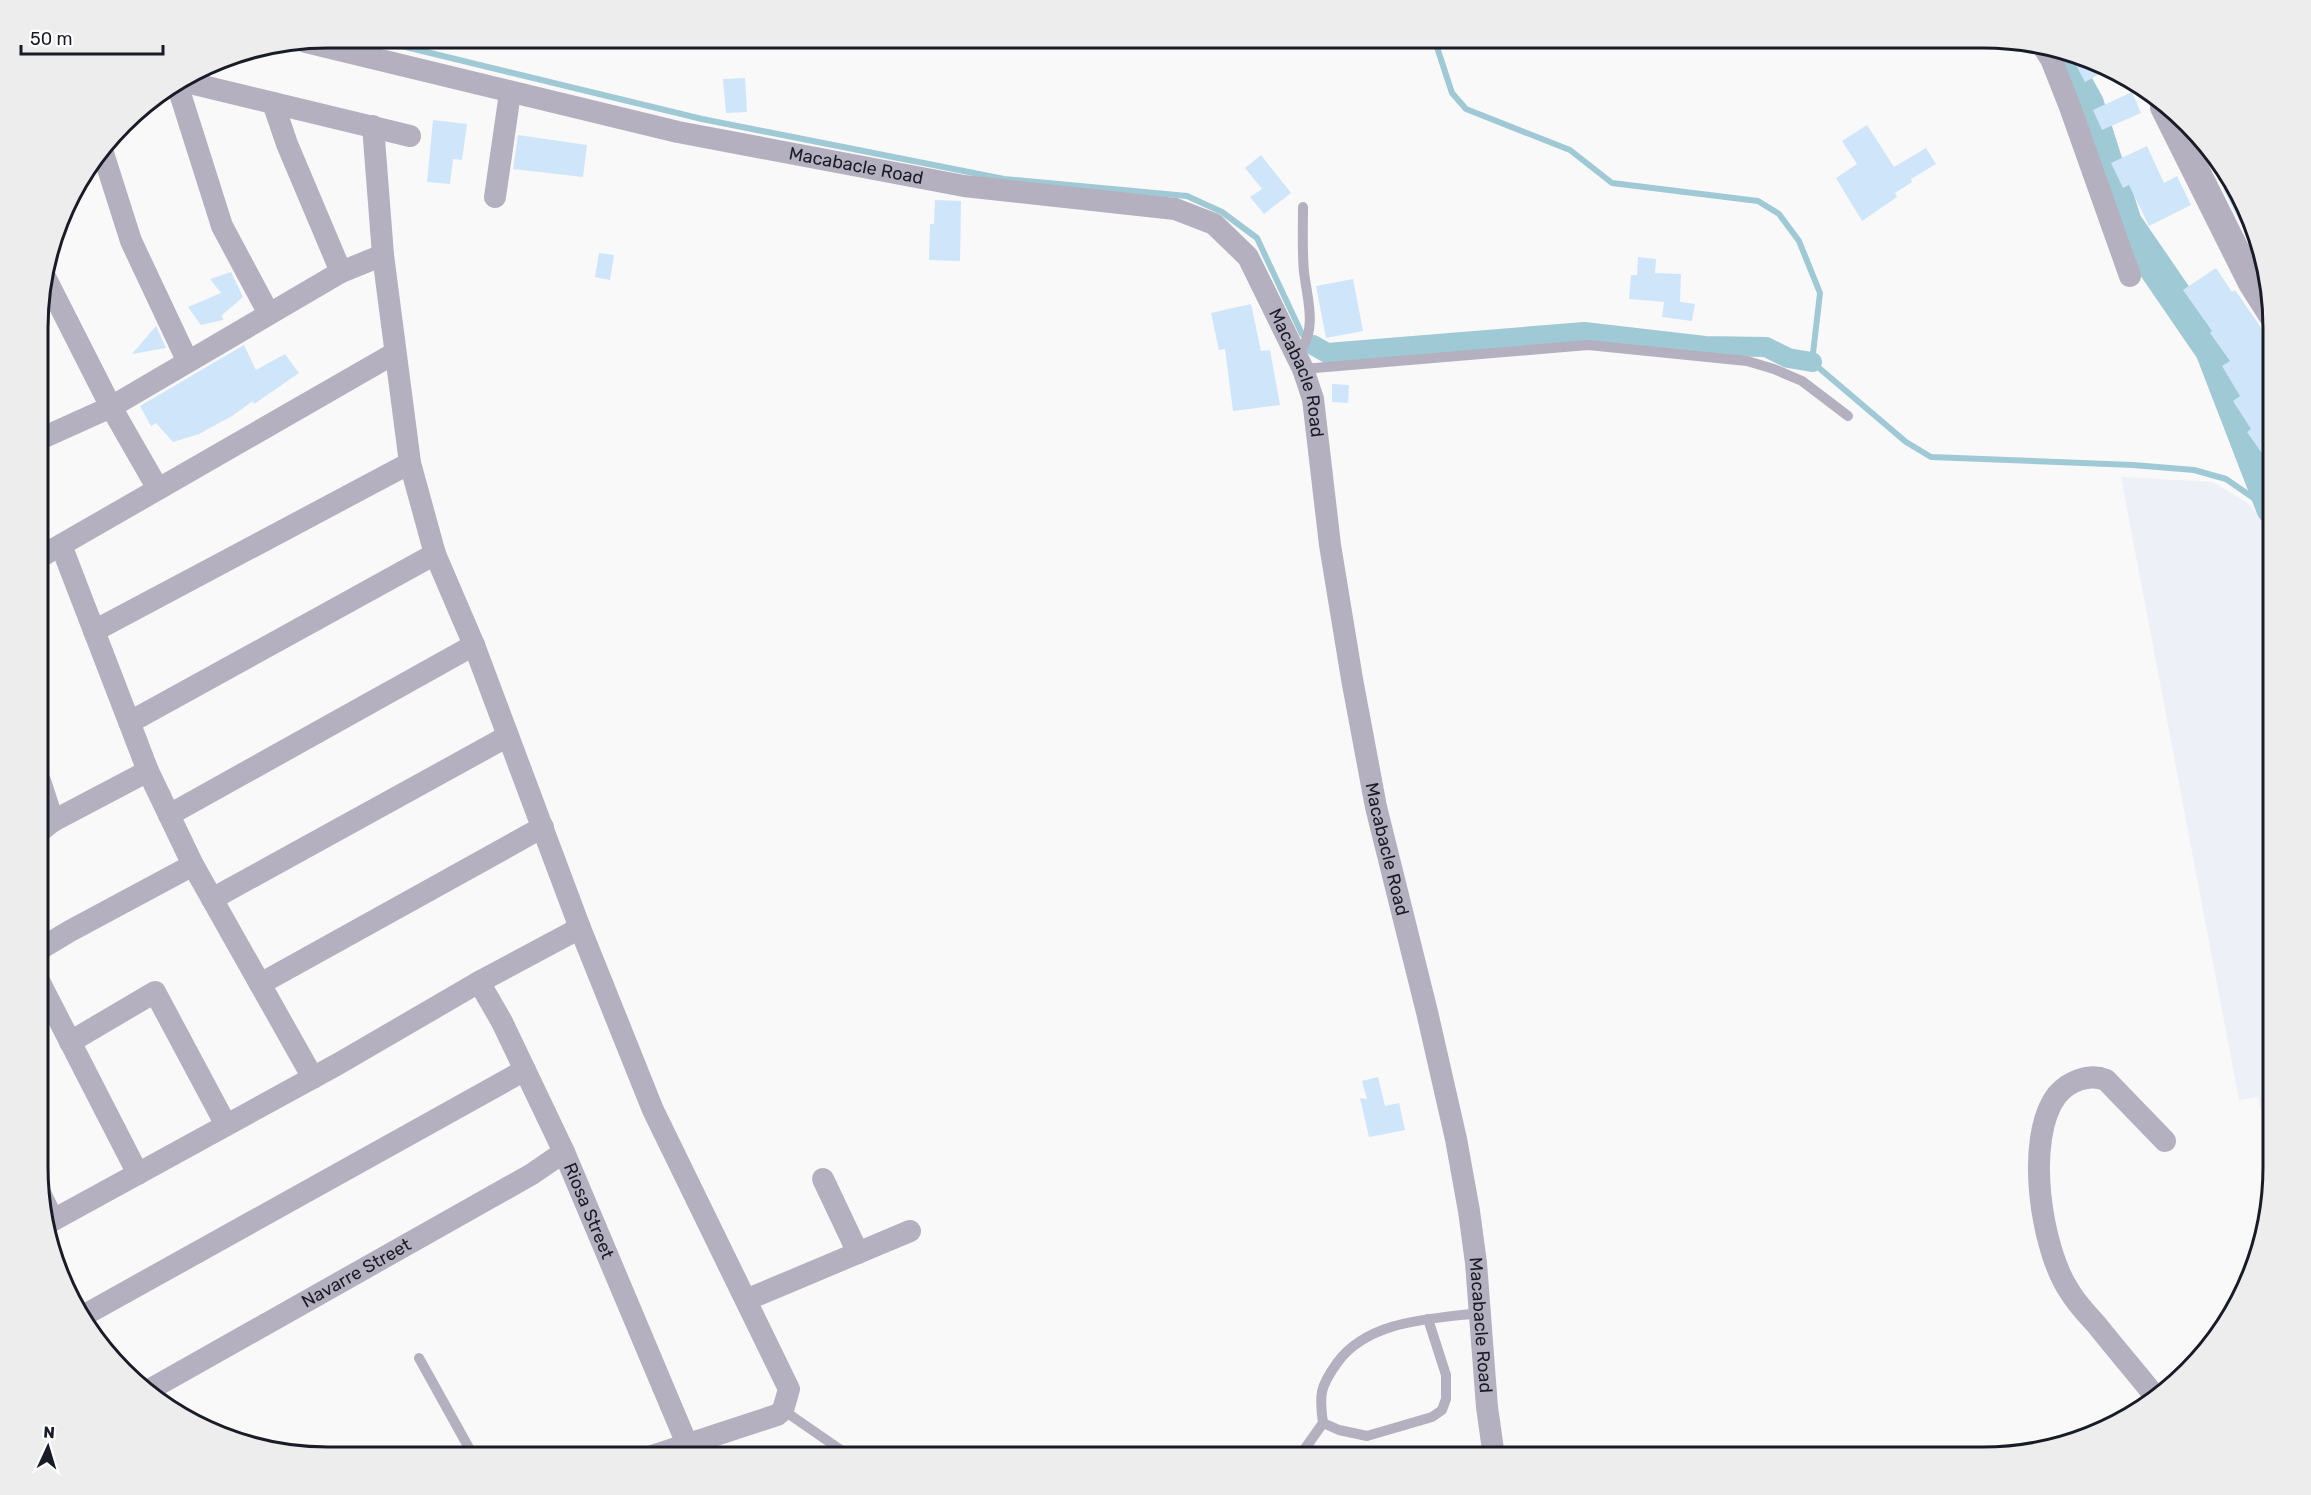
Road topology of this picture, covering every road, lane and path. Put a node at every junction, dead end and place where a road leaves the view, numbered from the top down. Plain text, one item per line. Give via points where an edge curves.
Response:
1 (330, 48) edge
2 (2049, 56) edge
3 (191, 83) edge
4 (179, 91) edge
5 (510, 93) junction
6 (273, 103) junction
7 (2172, 121) edge
8 (373, 126) junction
9 (410, 136) dead end
10 (105, 159) edge
11 (495, 197) dead end
12 (1303, 207) dead end
13 (383, 255) junction
14 (341, 272) junction
15 (2130, 276) dead end
16 (51, 288) edge
17 (2261, 298) edge
18 (269, 314) junction
19 (395, 352) junction
20 (187, 360) junction
21 (1299, 360) junction
22 (111, 407) junction
23 (1848, 416) dead end
24 (48, 435) edge
25 (410, 462) junction
26 (158, 489) junction
27 (61, 545) junction
28 (48, 553) edge
29 (435, 554) junction
30 (94, 631) junction
31 (474, 645) junction
32 (130, 722) junction
33 (508, 736) junction
34 (148, 771) junction
35 (169, 815) junction
36 (48, 825) edge
37 (543, 827) junction
38 (193, 865) junction
39 (212, 899) junction
40 (580, 928) junction
41 (48, 945) edge
42 (479, 982) junction
43 (260, 984) junction
44 (48, 999) edge
45 (70, 1042) junction
46 (525, 1070) junction
47 (313, 1078) junction
48 (226, 1125) junction
49 (2165, 1141) dead end
50 (564, 1152) junction
51 (138, 1174) junction
52 (823, 1179) dead end
53 (53, 1220) edge
54 (910, 1231) dead end
55 (858, 1253) junction
56 (746, 1300) junction
57 (89, 1313) edge
58 (1479, 1313) junction
59 (1428, 1319) junction
60 (419, 1358) dead end
61 (154, 1387) edge
62 (2151, 1391) edge
63 (783, 1410) junction
64 (1323, 1423) junction
65 (687, 1444) junction
66 (468, 1447) edge
67 (678, 1447) edge
68 (837, 1447) edge
69 (1306, 1447) edge
70 (1493, 1447) edge

1 - 5 street, Macabacle Road
2 - 15 street
3 - 6 street
4 - 18 street via 222,226
5 - 11 street
5 - 21 street, Macabacle Road via 678,132 964,186 1194,215 1214,224 1248,257
6 - 8 street
6 - 14 street
7 - 17 street
8 - 9 street
8 - 13 street
10 - 20 street via 131,241
12 - 21 lane via 1304,271 1311,317
13 - 14 street
13 - 19 street
14 - 18 street
16 - 22 street
18 - 20 street
19 - 25 street
19 - 26 street
20 - 22 street
21 - 23 lane via 1588,345 1747,361 1802,381
21 - 58 street, Macabacle Road via 1313,399 1330,546 1376,807 1456,1140 1476,1263
22 - 24 street
22 - 26 street
25 - 29 street
25 - 30 street
26 - 27 street
27 - 28 street
27 - 30 street
29 - 31 street
29 - 32 street
30 - 32 street
31 - 33 street
31 - 35 street
32 - 34 street
33 - 37 street
33 - 39 street
34 - 35 street
34 - 36 street
35 - 38 street
37 - 40 street
37 - 43 street
38 - 39 street
38 - 41 street
39 - 43 street
40 - 42 street
40 - 56 street via 654,1110
42 - 46 street, Riosa Street
42 - 47 street
43 - 47 street
44 - 45 street
45 - 48 street via 155,992
45 - 51 street
46 - 50 street, Riosa Street
46 - 57 street
47 - 48 street
48 - 51 street
49 - 62 street via 2106,1080 2096,1076 2073,1082 2058,1094 2049,1108 2040,1152 2040,1183 2050,1248 2069,1292
50 - 61 street, Navarre Street
50 - 65 street, Riosa Street
51 - 53 street
52 - 55 street
54 - 55 street
55 - 56 street
56 - 63 street via 789,1389
58 - 59 lane
58 - 70 street, Macabacle Road
59 - 64 lane via 1374,1332 1346,1351 1324,1382
59 - 64 lane via 1446,1376 1442,1410 1367,1436
60 - 66 lane
63 - 65 street
63 - 68 lane
64 - 69 lane
65 - 67 street

